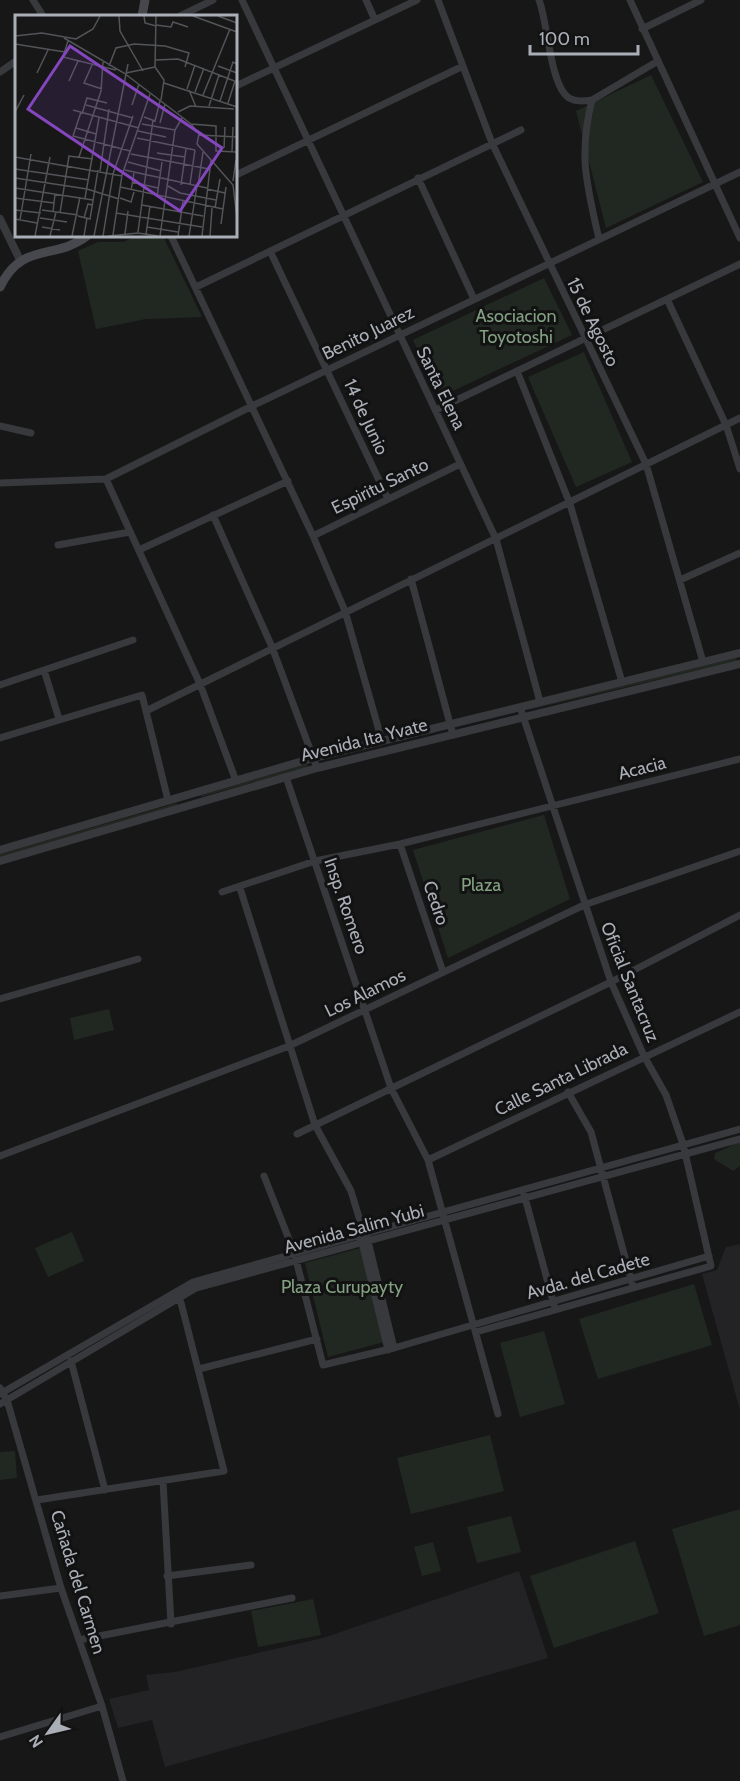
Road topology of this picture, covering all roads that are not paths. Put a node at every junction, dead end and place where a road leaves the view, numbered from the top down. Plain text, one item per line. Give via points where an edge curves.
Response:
1 (33, 0) edge
2 (145, 0) edge
3 (213, 0) edge
4 (242, 0) edge
5 (366, 0) edge
6 (417, 0) edge
7 (438, 0) edge
8 (539, 0) edge
9 (630, 0) edge
10 (701, 0) edge
11 (42, 15) edge
12 (142, 15) edge
13 (182, 15) edge
14 (375, 20) junction
15 (642, 29) junction
16 (658, 61) junction
17 (15, 62) edge
18 (461, 67) junction
19 (273, 68) junction
20 (0, 72) edge
21 (237, 86) edge
22 (592, 100) junction
23 (521, 130) dead end
24 (308, 142) junction
25 (492, 143) junction
26 (740, 172) edge
27 (237, 175) edge
28 (418, 178) junction
29 (715, 184) junction
30 (342, 216) junction
31 (0, 219) edge
32 (85, 237) edge
33 (171, 237) edge
34 (740, 238) edge
35 (599, 239) junction
36 (270, 251) junction
37 (20, 260) junction
38 (548, 264) junction
39 (740, 264) edge
40 (0, 287) edge
41 (196, 287) junction
42 (474, 299) junction
43 (667, 299) junction
44 (399, 335) junction
45 (585, 339) junction
46 (327, 370) junction
47 (518, 371) junction
48 (252, 406) junction
49 (436, 410) junction
50 (740, 418) edge
51 (726, 425) junction
52 (0, 426) edge
53 (31, 433) dead end
54 (460, 464) junction
55 (646, 464) junction
56 (740, 469) edge
57 (106, 479) junction
58 (288, 482) junction
59 (0, 483) edge
60 (388, 499) junction
61 (570, 504) junction
62 (213, 515) junction
63 (130, 532) junction
64 (313, 536) junction
65 (496, 539) junction
66 (58, 545) dead end
67 (139, 550) junction
68 (740, 553) edge
69 (411, 579) junction
70 (680, 580) junction
71 (345, 611) junction
72 (133, 640) dead end
73 (272, 647) junction
74 (740, 653) edge
75 (703, 662) junction
76 (740, 664) edge
77 (44, 670) junction
78 (622, 682) junction
79 (200, 684) junction
80 (0, 685) edge
81 (589, 691) junction
82 (591, 701) junction
83 (540, 702) junction
84 (520, 707) junction
85 (148, 710) junction
86 (523, 718) junction
87 (59, 719) junction
88 (450, 725) junction
89 (453, 735) junction
90 (0, 738) edge
91 (382, 741) junction
92 (314, 758) junction
93 (740, 759) edge
94 (317, 768) junction
95 (286, 777) junction
96 (236, 781) junction
97 (186, 795) junction
98 (168, 800) junction
99 (188, 806) junction
100 (551, 806) junction
101 (62, 832) junction
102 (65, 842) junction
103 (400, 844) junction
104 (0, 850) edge
105 (740, 851) edge
106 (0, 861) edge
107 (315, 861) junction
108 (240, 888) junction
109 (222, 892) dead end
110 (584, 905) junction
111 (740, 915) edge
112 (138, 959) dead end
113 (443, 972) junction
114 (611, 982) junction
115 (0, 999) edge
116 (365, 1011) junction
117 (740, 1012) edge
118 (289, 1046) junction
119 (644, 1056) junction
120 (391, 1088) junction
121 (568, 1092) junction
122 (315, 1125) junction
123 (740, 1129) edge
124 (297, 1134) dead end
125 (740, 1139) edge
126 (683, 1144) junction
127 (685, 1154) junction
128 (0, 1156) edge
129 (428, 1160) junction
130 (601, 1167) junction
131 (264, 1176) dead end
132 (604, 1176) junction
133 (522, 1188) junction
134 (525, 1198) junction
135 (444, 1210) junction
136 (446, 1219) junction
137 (363, 1233) junction
138 (365, 1242) junction
139 (294, 1252) junction
140 (709, 1256) junction
141 (296, 1260) junction
142 (631, 1280) junction
143 (633, 1289) junction
144 (178, 1293) junction
145 (554, 1302) junction
146 (556, 1310) junction
147 (474, 1323) junction
148 (476, 1332) junction
149 (317, 1339) junction
150 (391, 1349) junction
151 (71, 1361) junction
152 (198, 1369) junction
153 (1, 1392) edge
154 (3, 1402) edge
155 (498, 1414) dead end
156 (163, 1481) junction
157 (105, 1490) junction
158 (37, 1500) junction
159 (251, 1565) dead end
160 (167, 1576) junction
161 (61, 1588) junction
162 (0, 1596) edge
163 (292, 1598) dead end
164 (171, 1623) junction
165 (79, 1640) junction
166 (102, 1706) junction
167 (0, 1737) edge
168 (123, 1781) edge

1 - 11 street
2 - 12 main road
3 - 13 street
4 - 19 street, Santa Elena
5 - 14 street
6 - 14 street
7 - 18 street, 15 de Agosto
8 - 22 street via 557,84 568,98
9 - 15 street
10 - 15 street
14 - 19 street
15 - 16 street
16 - 22 street
16 - 29 street
17 - 20 street
18 - 24 street
18 - 25 street, 15 de Agosto
19 - 21 street
19 - 24 street, Santa Elena
22 - 35 street via 584,170
23 - 25 street
24 - 27 street
24 - 30 street, Santa Elena
25 - 28 street
25 - 38 street, 15 de Agosto
26 - 29 street, Benito Juarez
28 - 30 street
28 - 42 street
29 - 34 street
29 - 35 street, Benito Juarez
30 - 36 street
30 - 44 street, Santa Elena
31 - 37 street
32 - 37 main road
33 - 41 street
35 - 38 street, Benito Juarez
36 - 41 street
36 - 46 street, 14 de Junio
37 - 40 main road
38 - 42 street, Benito Juarez
38 - 45 street, 15 de Agosto
39 - 43 street
41 - 48 street
42 - 44 street, Benito Juarez
43 - 45 street
43 - 51 street
44 - 46 street, Benito Juarez
44 - 49 street, Santa Elena
45 - 47 street
45 - 55 street, 15 de Agosto
46 - 48 street, Benito Juarez
46 - 60 street, 14 de Junio
47 - 49 street
47 - 61 street
48 - 57 street, Benito Juarez
48 - 58 street
49 - 54 street, Santa Elena
50 - 51 street
51 - 55 street
51 - 56 street
52 - 53 street
54 - 60 street, Espiritu Santo
54 - 65 street, Santa Elena
55 - 61 street
55 - 70 street, 15 de Agosto
57 - 59 street, Benito Juarez
57 - 63 street
58 - 62 street
58 - 64 street
60 - 64 street, Espiritu Santo
61 - 65 street
61 - 78 street
62 - 67 street
62 - 73 street
63 - 66 street
63 - 67 street
64 - 71 street
65 - 69 street
65 - 83 street, Santa Elena
67 - 79 street
68 - 70 street
69 - 71 street
69 - 88 street
70 - 75 street, 15 de Agosto
71 - 73 street
71 - 91 street
72 - 77 street
73 - 79 street
73 - 92 street
74 - 75 street, Avenida Ita Yvate
75 - 78 street, Avenida Ita Yvate
76 - 82 street, Avenida Ita Yvate
77 - 80 street
77 - 87 street
78 - 81 street, Avenida Ita Yvate
79 - 85 street
79 - 96 street
81 - 82 street
81 - 83 street, Avenida Ita Yvate
82 - 86 street, Avenida Ita Yvate
83 - 84 street, Avenida Ita Yvate
84 - 86 street, Oficial Santacruz
84 - 88 street, Avenida Ita Yvate
85 - 87 street via 142,695 137,695
85 - 98 street
86 - 89 street, Avenida Ita Yvate
86 - 100 street, Oficial Santacruz
87 - 90 street
88 - 89 street
88 - 91 street, Avenida Ita Yvate
89 - 94 street, Avenida Ita Yvate
91 - 92 street, Avenida Ita Yvate
92 - 94 street
92 - 96 street, Avenida Ita Yvate
93 - 100 street, Acacia
94 - 95 street, Avenida Ita Yvate
95 - 99 street, Avenida Ita Yvate
95 - 107 street, Insp. Romero
96 - 97 street, Avenida Ita Yvate
97 - 98 street, Avenida Ita Yvate
97 - 99 street
98 - 101 street, Avenida Ita Yvate
99 - 102 street, Avenida Ita Yvate
100 - 103 street, Acacia
100 - 110 street, Oficial Santacruz
101 - 102 street
101 - 104 street, Avenida Ita Yvate
102 - 106 street, Avenida Ita Yvate
103 - 107 street, Acacia
103 - 113 street, Cedro
105 - 110 street, Los Alamos
107 - 108 street, Acacia
107 - 116 street, Insp. Romero
108 - 109 street, Acacia
108 - 118 street
110 - 113 street, Los Alamos
110 - 114 street, Oficial Santacruz
111 - 114 street
112 - 115 street
113 - 116 street, Los Alamos
114 - 119 street, Oficial Santacruz
114 - 120 street
116 - 118 street, Los Alamos
116 - 120 street, Insp. Romero
117 - 119 street, Calle Santa Librada
118 - 122 street
118 - 128 street, Los Alamos
119 - 121 street, Calle Santa Librada
119 - 126 street, Oficial Santacruz via 666,1095
120 - 122 street
120 - 129 street, Insp. Romero
121 - 129 street, Calle Santa Librada
121 - 130 street via 591,1132
122 - 124 street
122 - 137 street via 351,1191
123 - 126 street, Avenida Salim Yubi
125 - 127 street, Avenida Salim Yubi
126 - 127 street, Oficial Santacruz
126 - 130 street, Avenida Salim Yubi
127 - 132 street, Avenida Salim Yubi
127 - 140 street, Oficial Santacruz
129 - 135 street, Insp. Romero
130 - 132 street
130 - 133 street, Avenida Salim Yubi
131 - 139 street
132 - 134 street, Avenida Salim Yubi
132 - 142 street
133 - 134 street
133 - 135 street, Avenida Salim Yubi
134 - 136 street, Avenida Salim Yubi
134 - 145 street
135 - 136 street, Insp. Romero
135 - 137 street, Avenida Salim Yubi
136 - 138 street, Avenida Salim Yubi
136 - 147 street, Insp. Romero
137 - 138 street
137 - 139 street, Avenida Salim Yubi
138 - 141 street, Avenida Salim Yubi
138 - 150 street
139 - 141 street
139 - 144 street, Avenida Salim Yubi via 193,1281
140 - 142 street, Avda. del Cadete
140 - 143 street, Oficial Santacruz via 711,1266
141 - 144 street, Avenida Salim Yubi
141 - 149 street
142 - 143 street
142 - 145 street, Avda. del Cadete
143 - 146 street
144 - 151 street, Avenida Salim Yubi
144 - 152 street
144 - 153 street, Avenida Salim Yubi
145 - 146 street
145 - 147 street, Avda. del Cadete
146 - 148 street
147 - 148 street, Insp. Romero
147 - 150 street, Avda. del Cadete
148 - 155 street, Insp. Romero
149 - 150 street, Avda. del Cadete via 323,1365
149 - 152 street
151 - 154 street, Avenida Salim Yubi
151 - 157 street
152 - 156 street via 224,1471
153 - 154 street, Cañada del Carmen
154 - 158 street, Cañada del Carmen
156 - 157 street
156 - 160 street
157 - 158 street
158 - 161 street, Cañada del Carmen
159 - 160 street
160 - 164 street
161 - 162 street
161 - 165 street, Cañada del Carmen
163 - 164 street
164 - 165 street
165 - 166 street, Cañada del Carmen
166 - 167 street
166 - 168 street, Cañada del Carmen

